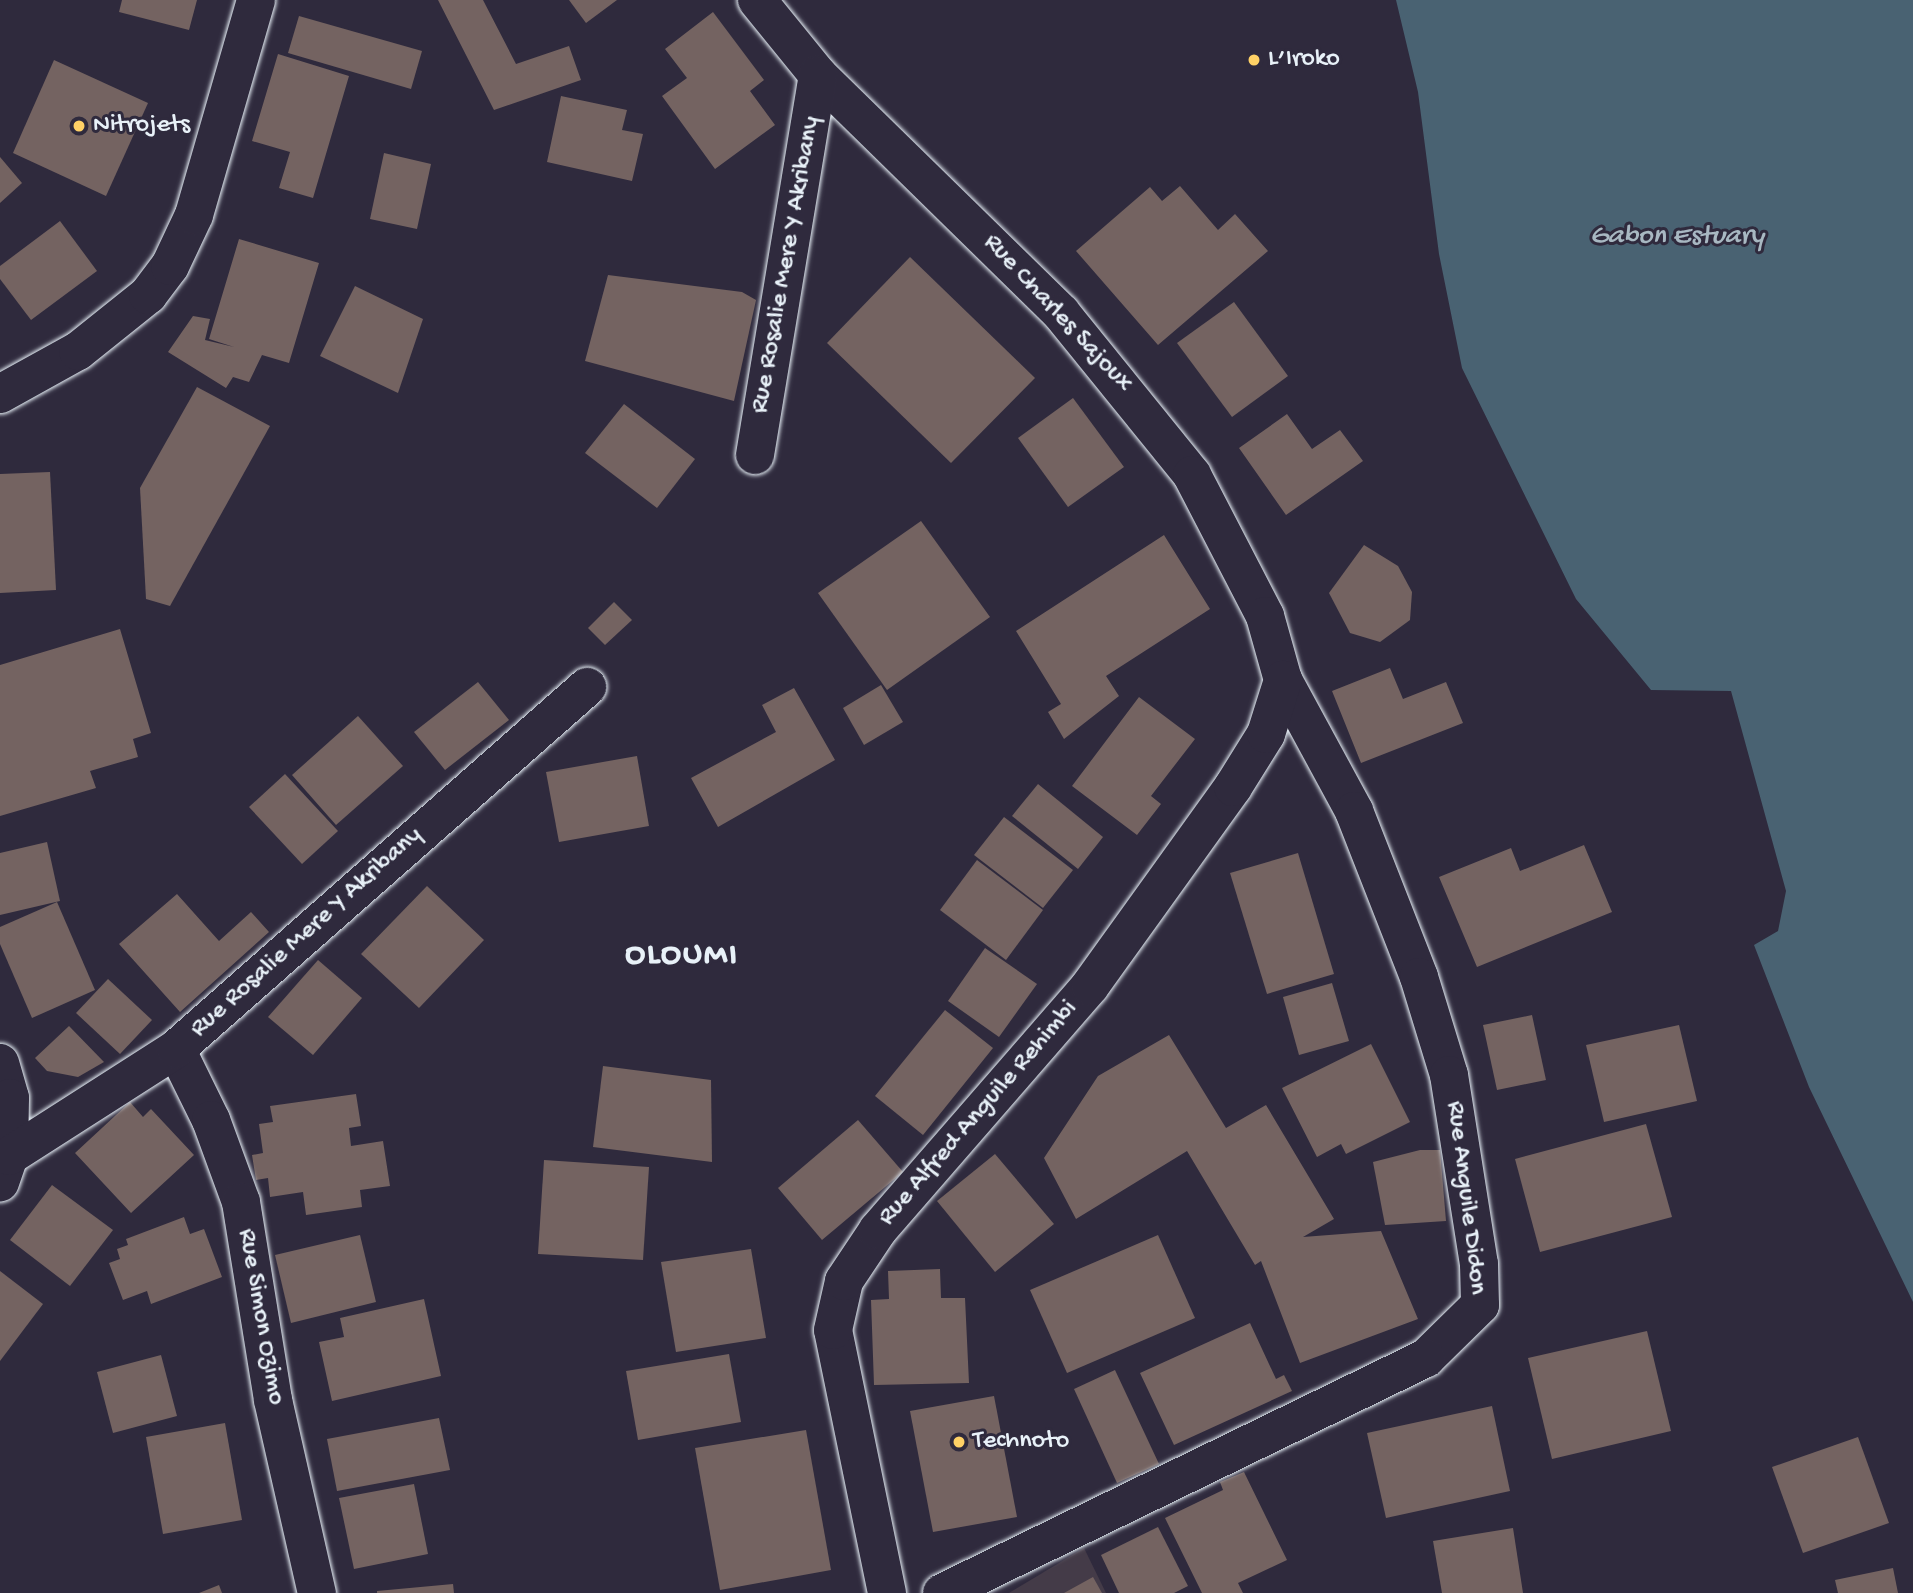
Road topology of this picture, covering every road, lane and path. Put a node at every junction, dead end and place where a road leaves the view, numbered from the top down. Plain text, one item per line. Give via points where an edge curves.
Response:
1 (256, 0) edge
2 (757, 0) edge
3 (818, 75) junction
4 (0, 394) edge
5 (755, 455) dead end
6 (1283, 680) junction
7 (587, 687) dead end
8 (176, 1049) junction
9 (0, 1063) edge
10 (5, 1169) edge
11 (317, 1593) edge
12 (887, 1593) edge
13 (942, 1593) edge

1 - 4 street via 194,215 170,267 148,295 78,351
2 - 3 street, Rue Charles Sajoux
3 - 5 street, Rue Rosalie Mere Y Akribany
3 - 6 street, Rue Charles Sajoux via 1061,313 1134,398 1192,475 1232,546 1265,616
6 - 12 street, Rue Alfred Anguile Rehimbi via 1265,734 1144,911 1016,1075 877,1230 844,1281 833,1330
6 - 13 street, Rue Anguile Didon via 1354,811 1419,977 1466,1159 1480,1305 1426,1358 1367,1391
7 - 8 street, Rue Rosalie Mere Y Akribany
8 - 10 street, Rue Rosalie Mere Y Akribany
8 - 11 street, Rue Simon Ozimo via 211,1119 241,1202 273,1400
9 - 10 street via 10,1098

